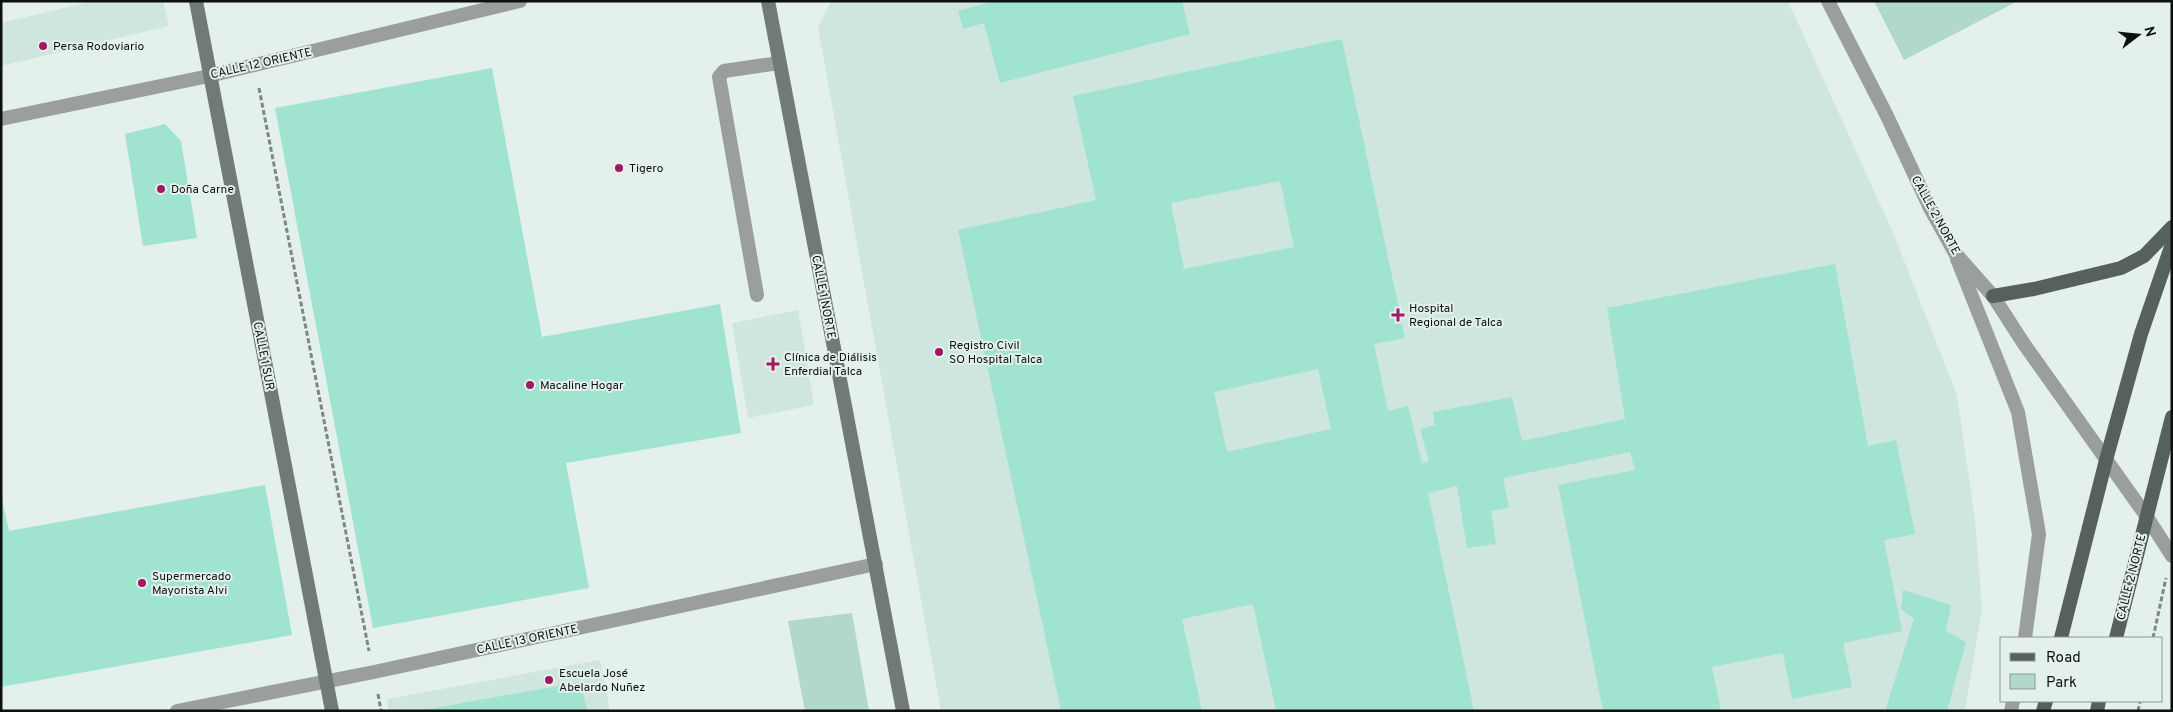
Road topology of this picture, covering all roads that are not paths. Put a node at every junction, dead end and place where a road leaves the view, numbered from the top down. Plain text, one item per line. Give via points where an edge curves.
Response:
1 (196, 1) edge
2 (520, 1) edge
3 (768, 1) edge
4 (1828, 1) edge
5 (780, 63) junction
6 (210, 76) junction
7 (1, 119) edge
8 (2172, 227) edge
9 (2172, 244) edge
10 (1955, 253) junction
11 (757, 295) dead end
12 (1992, 296) junction
13 (2172, 417) edge
14 (2106, 460) junction
15 (2147, 517) junction
16 (2172, 555) edge
17 (876, 564) junction
18 (2025, 637) edge
19 (2061, 637) edge
20 (2116, 637) edge
21 (327, 681) junction
22 (178, 711) edge
23 (332, 711) edge
24 (904, 711) edge

1 - 6 main road, CALLE 1 SUR
2 - 6 street, CALLE 12 ORIENTE
3 - 5 main road, CALLE 1 NORTE
4 - 10 street, CALLE 2 NORTE
5 - 11 street via 724,71 719,76
5 - 17 main road, CALLE 1 NORTE
6 - 7 street, CALLE 12 ORIENTE
6 - 21 main road, CALLE 1 SUR
8 - 12 main road via 2144,256 2121,268
9 - 14 main road via 2141,334
10 - 12 street, CALLE 2 NORTE
10 - 18 street via 2018,412 2039,534
12 - 14 street, CALLE 2 NORTE
13 - 15 main road
14 - 15 street, CALLE 2 NORTE
14 - 19 main road
15 - 16 street, CALLE 2 NORTE
15 - 20 main road, CALLE 2 NORTE
17 - 21 street, CALLE 13 ORIENTE
17 - 24 main road, CALLE 1 NORTE
21 - 22 street, CALLE 13 ORIENTE
21 - 23 main road, CALLE 1 SUR

